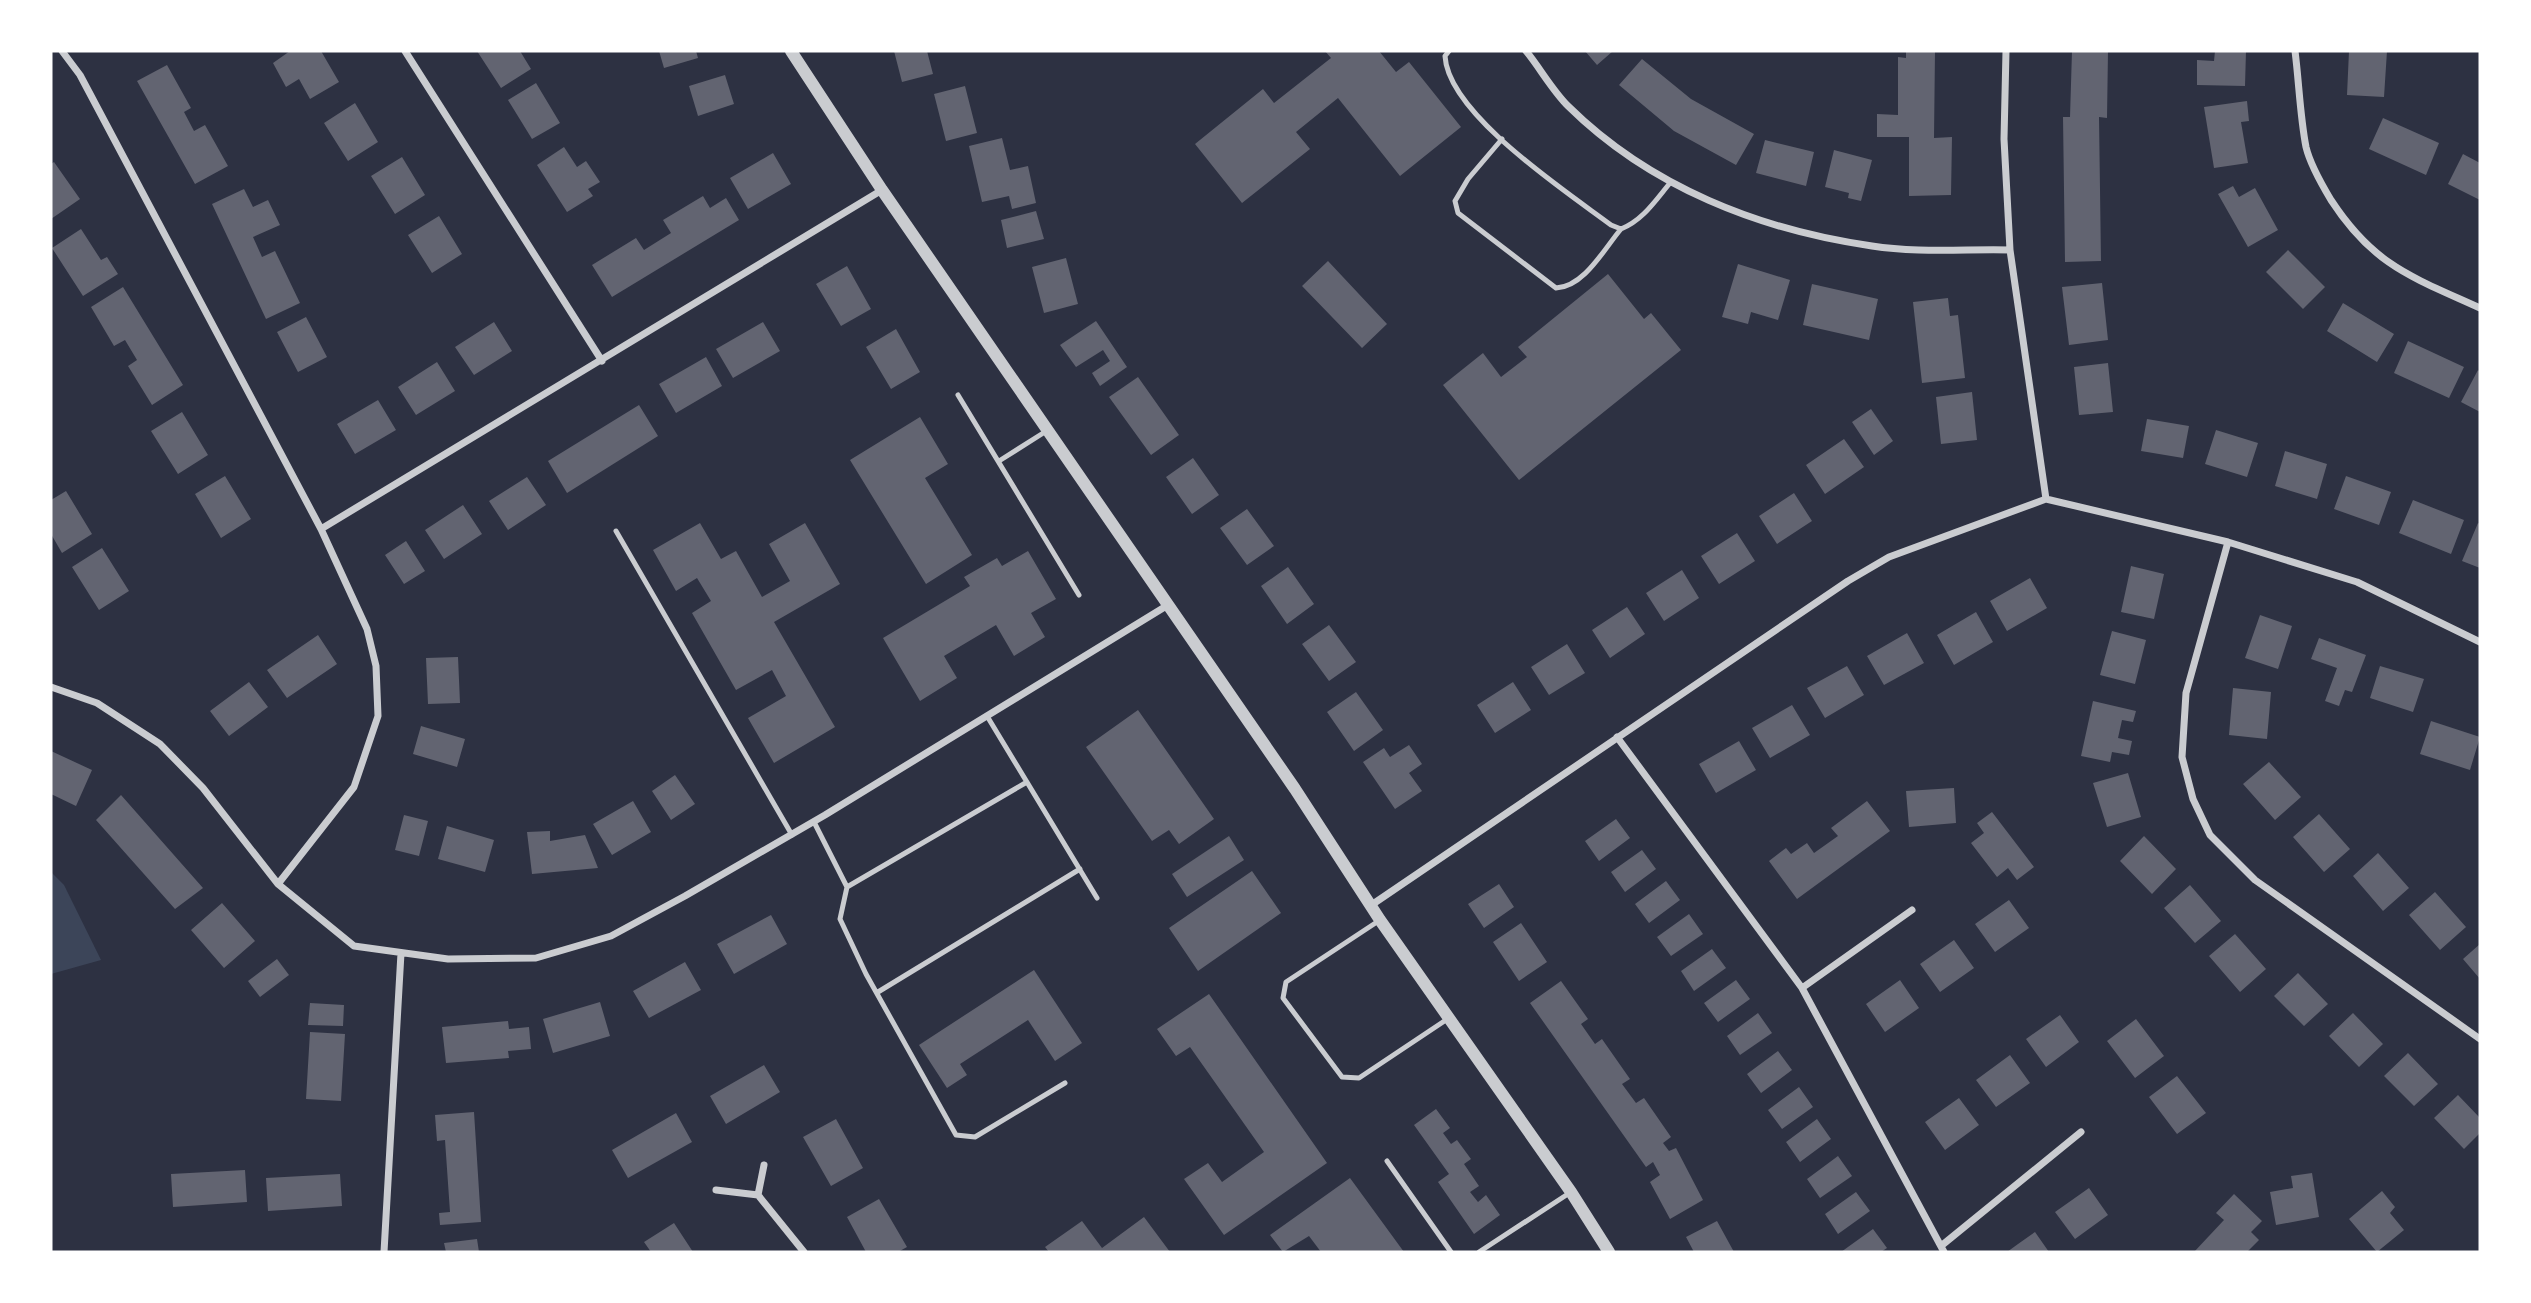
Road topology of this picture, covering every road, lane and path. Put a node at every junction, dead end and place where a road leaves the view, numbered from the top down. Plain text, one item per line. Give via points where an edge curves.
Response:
1 (62, 51) edge
2 (405, 51) edge
3 (791, 51) edge
4 (1449, 51) edge
5 (1526, 51) edge
6 (2006, 51) edge
7 (2295, 51) edge
8 (1502, 139) junction
9 (1670, 183) junction
10 (882, 190) junction
11 (1621, 229) junction
12 (2010, 250) junction
13 (2480, 307) edge
14 (602, 361) junction
15 (958, 396) dead end
16 (1048, 430) junction
17 (999, 461) junction
18 (2046, 499) junction
19 (321, 530) junction
20 (616, 531) dead end
21 (2228, 542) junction
22 (1079, 595) dead end
23 (1168, 605) junction
24 (2480, 642) edge
25 (51, 687) edge
26 (987, 716) junction
27 (1617, 737) junction
28 (1027, 782) junction
29 (814, 822) junction
30 (792, 835) junction
31 (1080, 869) junction
32 (278, 884) junction
33 (847, 887) junction
34 (1097, 898) dead end
35 (1370, 906) junction
36 (1912, 910) dead end
37 (1380, 920) junction
38 (401, 953) junction
39 (1801, 988) junction
40 (878, 992) junction
41 (1449, 1018) junction
42 (2480, 1039) edge
43 (1065, 1083) dead end
44 (2081, 1132) dead end
45 (1387, 1161) dead end
46 (764, 1165) dead end
47 (716, 1190) dead end
48 (1571, 1192) junction
49 (758, 1195) junction
50 (1942, 1249) edge
51 (384, 1252) edge
52 (804, 1252) edge
53 (1451, 1252) edge
54 (1479, 1252) edge
55 (1609, 1252) edge

1 - 19 street via 80,75
2 - 14 street
3 - 10 street
4 - 8 lane via 1445,67 1462,97
5 - 9 street via 1567,105
6 - 12 street via 2004,139
7 - 13 street via 2306,149 2352,232 2403,272
8 - 11 lane via 1518,156
8 - 11 lane via 1468,178 1455,201 1458,213 1556,288 1567,288 1586,272
9 - 11 lane via 1643,215
9 - 12 street via 1737,214 1814,236 1874,247
10 - 14 street
10 - 16 street
12 - 18 street
14 - 19 street
15 - 17 lane
16 - 17 lane
16 - 23 street
17 - 22 lane
18 - 21 street
18 - 27 street via 1889,557
19 - 32 street via 367,629 376,666 378,716 354,787
20 - 30 lane
21 - 24 street via 2357,582
21 - 42 street via 2186,693 2182,757 2193,799 2210,835 2255,880
23 - 26 street
23 - 35 street
25 - 32 street via 97,703 160,744 203,788
26 - 28 lane
26 - 29 street
27 - 35 street
27 - 39 street
28 - 31 lane
28 - 33 lane
29 - 30 street
29 - 33 lane
30 - 38 street via 611,936 536,958
31 - 34 lane
31 - 40 lane
32 - 38 street via 354,946
33 - 40 lane via 840,919
35 - 37 street
36 - 39 street
37 - 41 street
37 - 41 lane via 1286,982 1283,998 1342,1077 1359,1078
38 - 51 street
39 - 50 street
40 - 43 lane via 956,1135 975,1138
41 - 48 street
44 - 50 street
45 - 53 lane
46 - 49 street
47 - 49 street
48 - 54 lane
48 - 55 street
49 - 52 street

